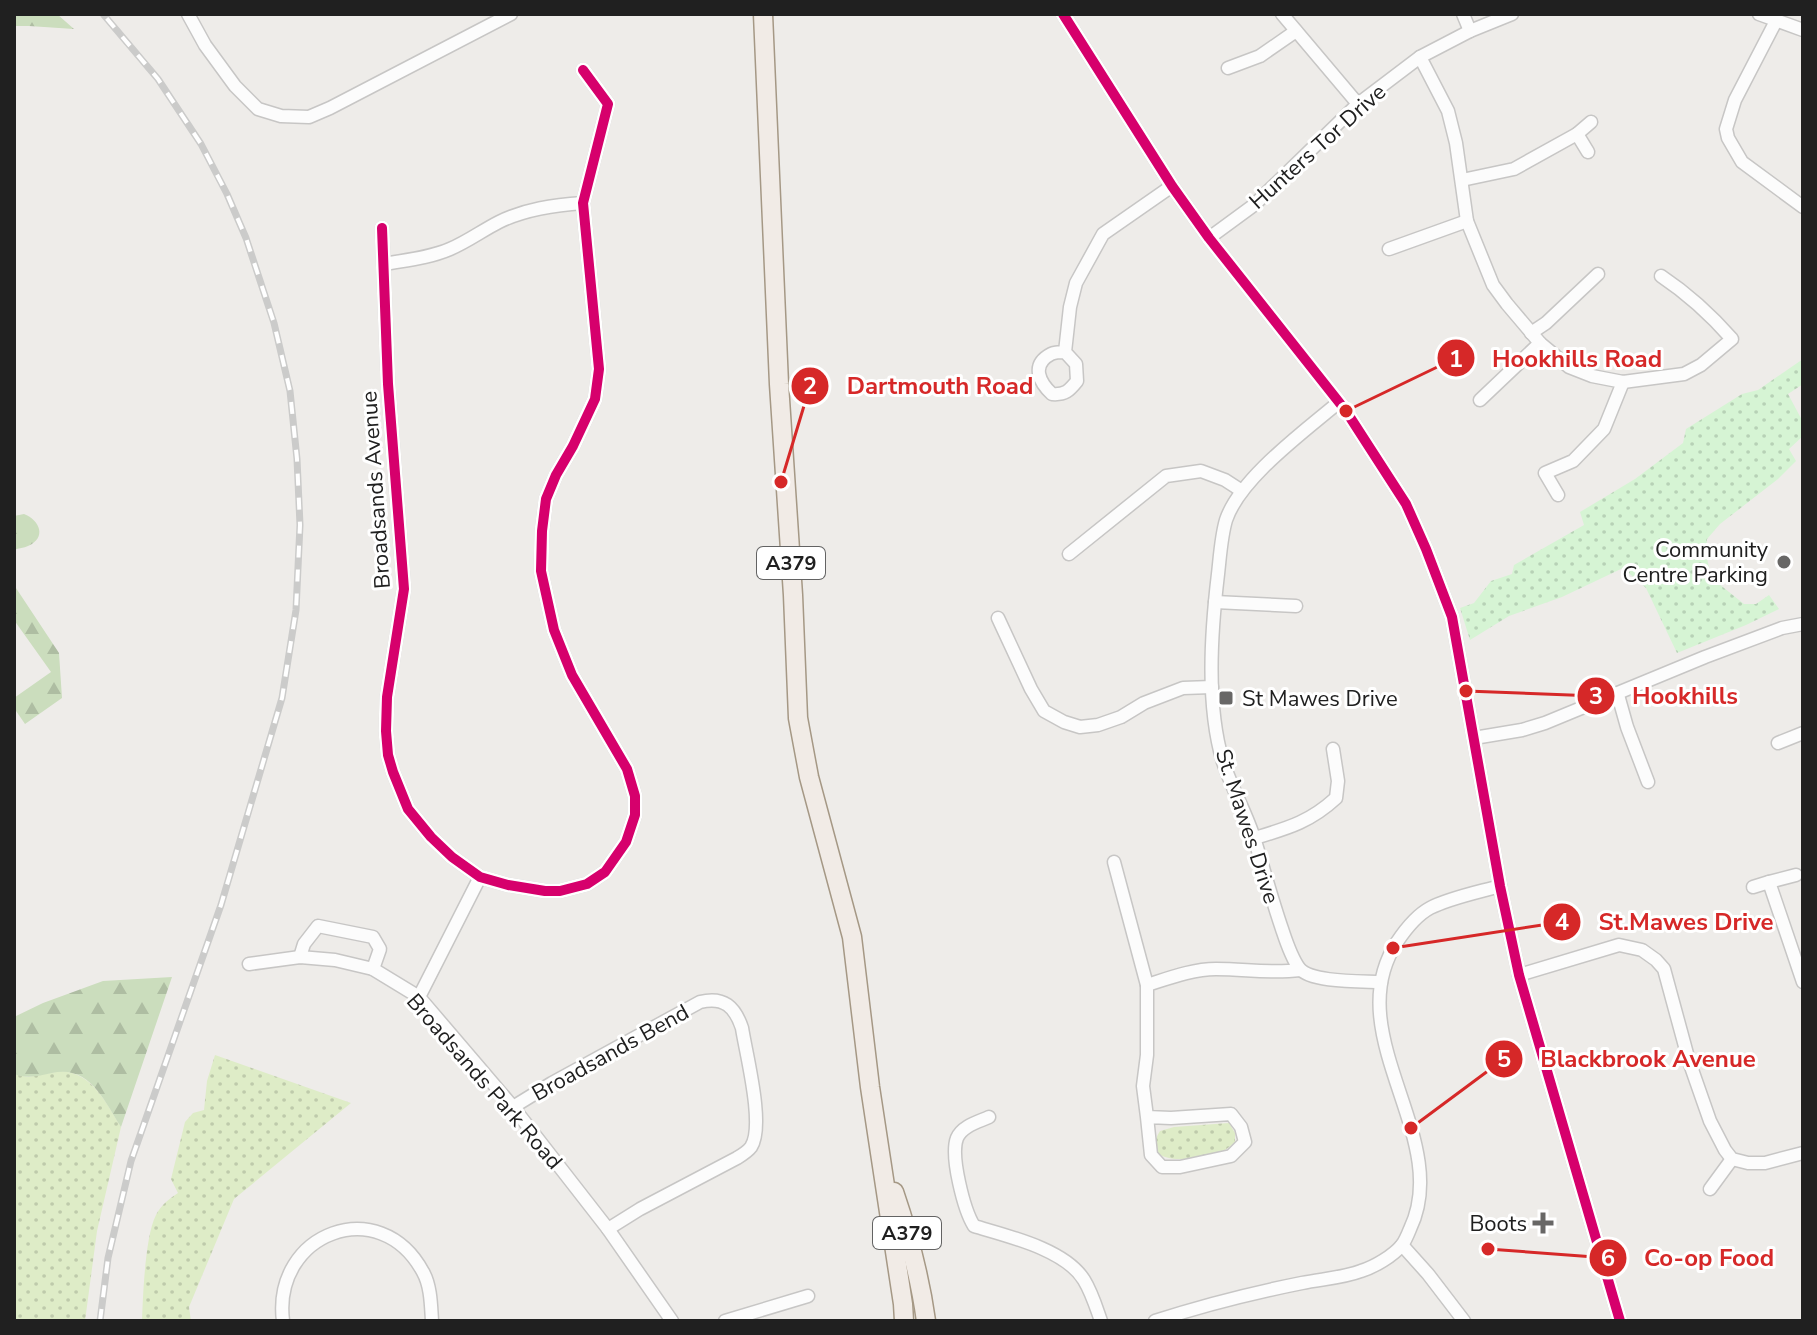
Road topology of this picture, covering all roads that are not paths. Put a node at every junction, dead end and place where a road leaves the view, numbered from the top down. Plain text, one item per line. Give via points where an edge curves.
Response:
1 (188, 14) edge
2 (511, 14) edge
3 (763, 14) edge
4 (1063, 14) edge
5 (1282, 14) edge
6 (1463, 14) edge
7 (1512, 14) edge
8 (1759, 14) edge
9 (1776, 21) junction
10 (1803, 30) edge
11 (1296, 31) junction
12 (1470, 31) junction
13 (1420, 57) junction
14 (1228, 68) dead end
15 (583, 70) dead end
16 (1358, 104) junction
17 (1591, 122) dead end
18 (1577, 134) junction
19 (1588, 152) dead end
20 (1462, 180) junction
21 (1172, 186) junction
22 (583, 203) junction
23 (1803, 207) edge
24 (1467, 221) junction
25 (382, 228) dead end
26 (1209, 238) junction
27 (1389, 249) dead end
28 (384, 264) junction
29 (1598, 274) dead end
30 (1661, 276) dead end
31 (1536, 338) junction
32 (1065, 352) dead end
33 (1623, 382) junction
34 (1480, 400) dead end
35 (1339, 402) junction
36 (1242, 491) junction
37 (1558, 495) dead end
38 (1069, 554) dead end
39 (1215, 602) junction
40 (1296, 606) dead end
41 (998, 618) dead end
42 (1803, 624) edge
43 (1212, 687) junction
44 (1618, 695) junction
45 (1803, 733) edge
46 (1474, 738) junction
47 (1778, 743) dead end
48 (1333, 749) dead end
49 (1648, 782) dead end
50 (1255, 838) junction
51 (1114, 862) dead end
52 (1796, 875) dead end
53 (480, 877) junction
54 (1769, 882) junction
55 (1500, 886) junction
56 (1753, 887) dead end
57 (300, 957) junction
58 (249, 964) dead end
59 (373, 969) junction
60 (1300, 970) junction
61 (1519, 975) junction
62 (1381, 982) junction
63 (1803, 982) edge
64 (1147, 985) junction
65 (419, 997) junction
66 (513, 1107) junction
67 (989, 1117) dead end
68 (1147, 1117) junction
69 (879, 1147) junction
70 (1803, 1153) edge
71 (1732, 1159) junction
72 (1710, 1189) dead end
73 (608, 1229) junction
74 (1402, 1245) junction
75 (808, 1296) dead end
76 (283, 1321) edge
77 (432, 1321) edge
78 (672, 1321) edge
79 (725, 1321) edge
80 (904, 1321) edge
81 (926, 1321) edge
82 (1101, 1321) edge
83 (1155, 1321) edge
84 (1464, 1321) edge
85 (1620, 1321) edge

1 - 2 street via 212,56 258,109 309,117
3 - 69 main road, A379 via 798,718 852,937
4 - 21 street
5 - 11 street
6 - 12 street
7 - 12 street, Hunters Tor Drive
8 - 9 street
9 - 10 street
9 - 23 street via 1735,100 1726,129 1742,162
11 - 14 street via 1260,56
11 - 16 street
12 - 13 street, Hunters Tor Drive
13 - 16 street, Hunters Tor Drive
13 - 20 street via 1448,111
15 - 22 street, Broadsands Avenue via 608,104
16 - 26 street, Hunters Tor Drive via 1254,205
17 - 18 street
18 - 19 street
18 - 20 street via 1514,169
20 - 24 street
21 - 26 street
21 - 32 street via 1103,234 1076,283
22 - 28 street via 532,210 502,220 453,249
22 - 53 street, Broadsands Avenue via 599,369 595,399 546,499 541,571 554,630 572,675 627,769 635,815 617,856 587,884 545,891
24 - 27 street
24 - 31 street via 1493,285
25 - 28 street, Broadsands Avenue
26 - 35 street
28 - 53 street, Broadsands Avenue via 404,589 387,697 388,755 408,809 452,857
29 - 31 street
30 - 33 street via 1709,313 1732,339 1684,374
31 - 33 street via 1569,367
31 - 34 street
33 - 37 street via 1604,429 1573,461 1545,473
35 - 36 street, St. Mawes Drive
35 - 46 street via 1406,504 1426,549 1452,617
36 - 38 street via 1201,471 1166,476
36 - 39 street, St. Mawes Drive via 1227,519
39 - 40 street
39 - 43 street, St. Mawes Drive
41 - 43 street via 1044,711 1064,722 1098,725 1183,688
42 - 44 street
43 - 50 street, St. Mawes Drive via 1223,762
44 - 46 street via 1534,727
44 - 49 street
45 - 47 street
46 - 55 street
48 - 50 street via 1336,798 1319,814
50 - 60 street, St. Mawes Drive via 1269,892
51 - 64 street
52 - 54 street
53 - 65 street
54 - 56 street
54 - 63 street
55 - 61 street
55 - 62 street via 1430,908 1411,923
57 - 58 street, Broadsands Park Road
57 - 59 street, Broadsands Park Road
57 - 59 street via 318,926 350,931 373,937 380,949
59 - 65 street, Broadsands Park Road
60 - 62 street via 1317,978
60 - 64 street via 1213,969
61 - 71 street via 1619,945 1642,950 1656,960 1664,969 1710,1121
61 - 85 street
62 - 74 street via 1386,1051 1418,1165 1417,1216
64 - 68 street
65 - 66 street, Broadsands Park Road
66 - 73 street, Broadsands Park Road
66 - 73 street, Broadsands Bend via 700,1002 724,1003 737,1015 757,1118 751,1148
67 - 82 street via 964,1129 957,1139 967,1216 974,1226 1044,1248 1067,1264 1083,1277
68 - 68 street via 1231,1114 1245,1142 1231,1156 1162,1167 1151,1155
69 - 80 main road, A379
69 - 81 main road, A379 via 905,1224
70 - 71 street via 1765,1163
71 - 72 street
73 - 78 street, Broadsands Park Road
74 - 83 street via 1361,1272 1238,1296
74 - 84 street
75 - 79 street
76 - 77 street via 285,1281 300,1255 332,1233 353,1229 392,1238 408,1251 424,1274

